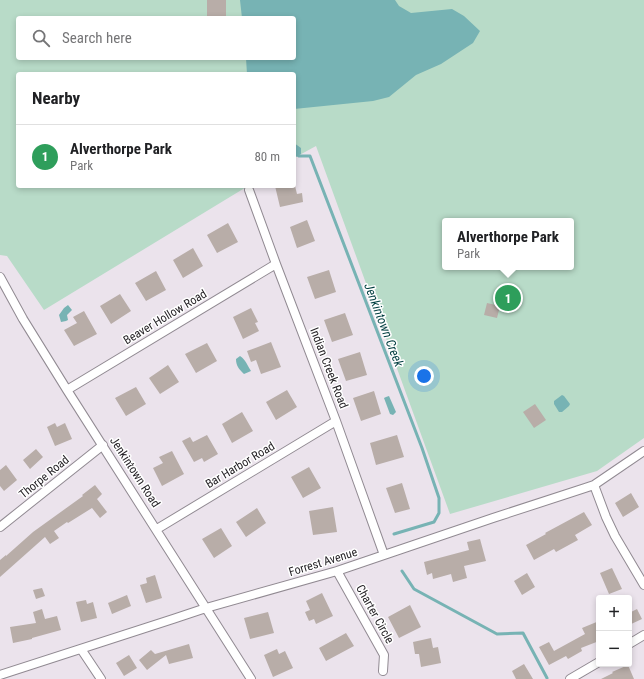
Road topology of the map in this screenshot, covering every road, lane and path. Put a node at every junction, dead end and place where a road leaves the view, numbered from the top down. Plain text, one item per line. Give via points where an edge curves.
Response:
1 (249, 190) dead end
2 (276, 264) junction
3 (0, 277) edge
4 (68, 390) junction
5 (336, 421) junction
6 (103, 445) junction
7 (644, 451) edge
8 (594, 485) junction
9 (0, 527) edge
10 (156, 529) junction
11 (384, 555) junction
12 (337, 571) junction
13 (644, 585) edge
14 (206, 608) junction
15 (644, 635) edge
16 (632, 642) edge
17 (81, 649) junction
18 (596, 664) edge
19 (383, 671) dead end
20 (0, 675) edge
21 (101, 679) edge
22 (251, 679) edge
23 (570, 679) edge

1 - 2 street, Indian Creek Road
2 - 4 street, Beaver Hollow Road
2 - 5 street, Indian Creek Road
3 - 4 street, Jenkintown Road
4 - 6 street, Jenkintown Road
5 - 10 street, Bar Harbor Road
5 - 11 street, Indian Creek Road
6 - 9 street, Thorpe Road
6 - 10 street, Jenkintown Road
7 - 8 street, Forrest Avenue
8 - 11 street, Forrest Avenue
8 - 13 street via 612,530
10 - 14 street, Jenkintown Road
11 - 12 street, Forrest Avenue
12 - 14 street, Forrest Avenue
12 - 19 street, Charter Circle via 384,655
14 - 17 street, Forrest Avenue
14 - 22 street, Jenkintown Road
15 - 16 street
17 - 20 street, Forrest Avenue
17 - 21 street
18 - 23 street

